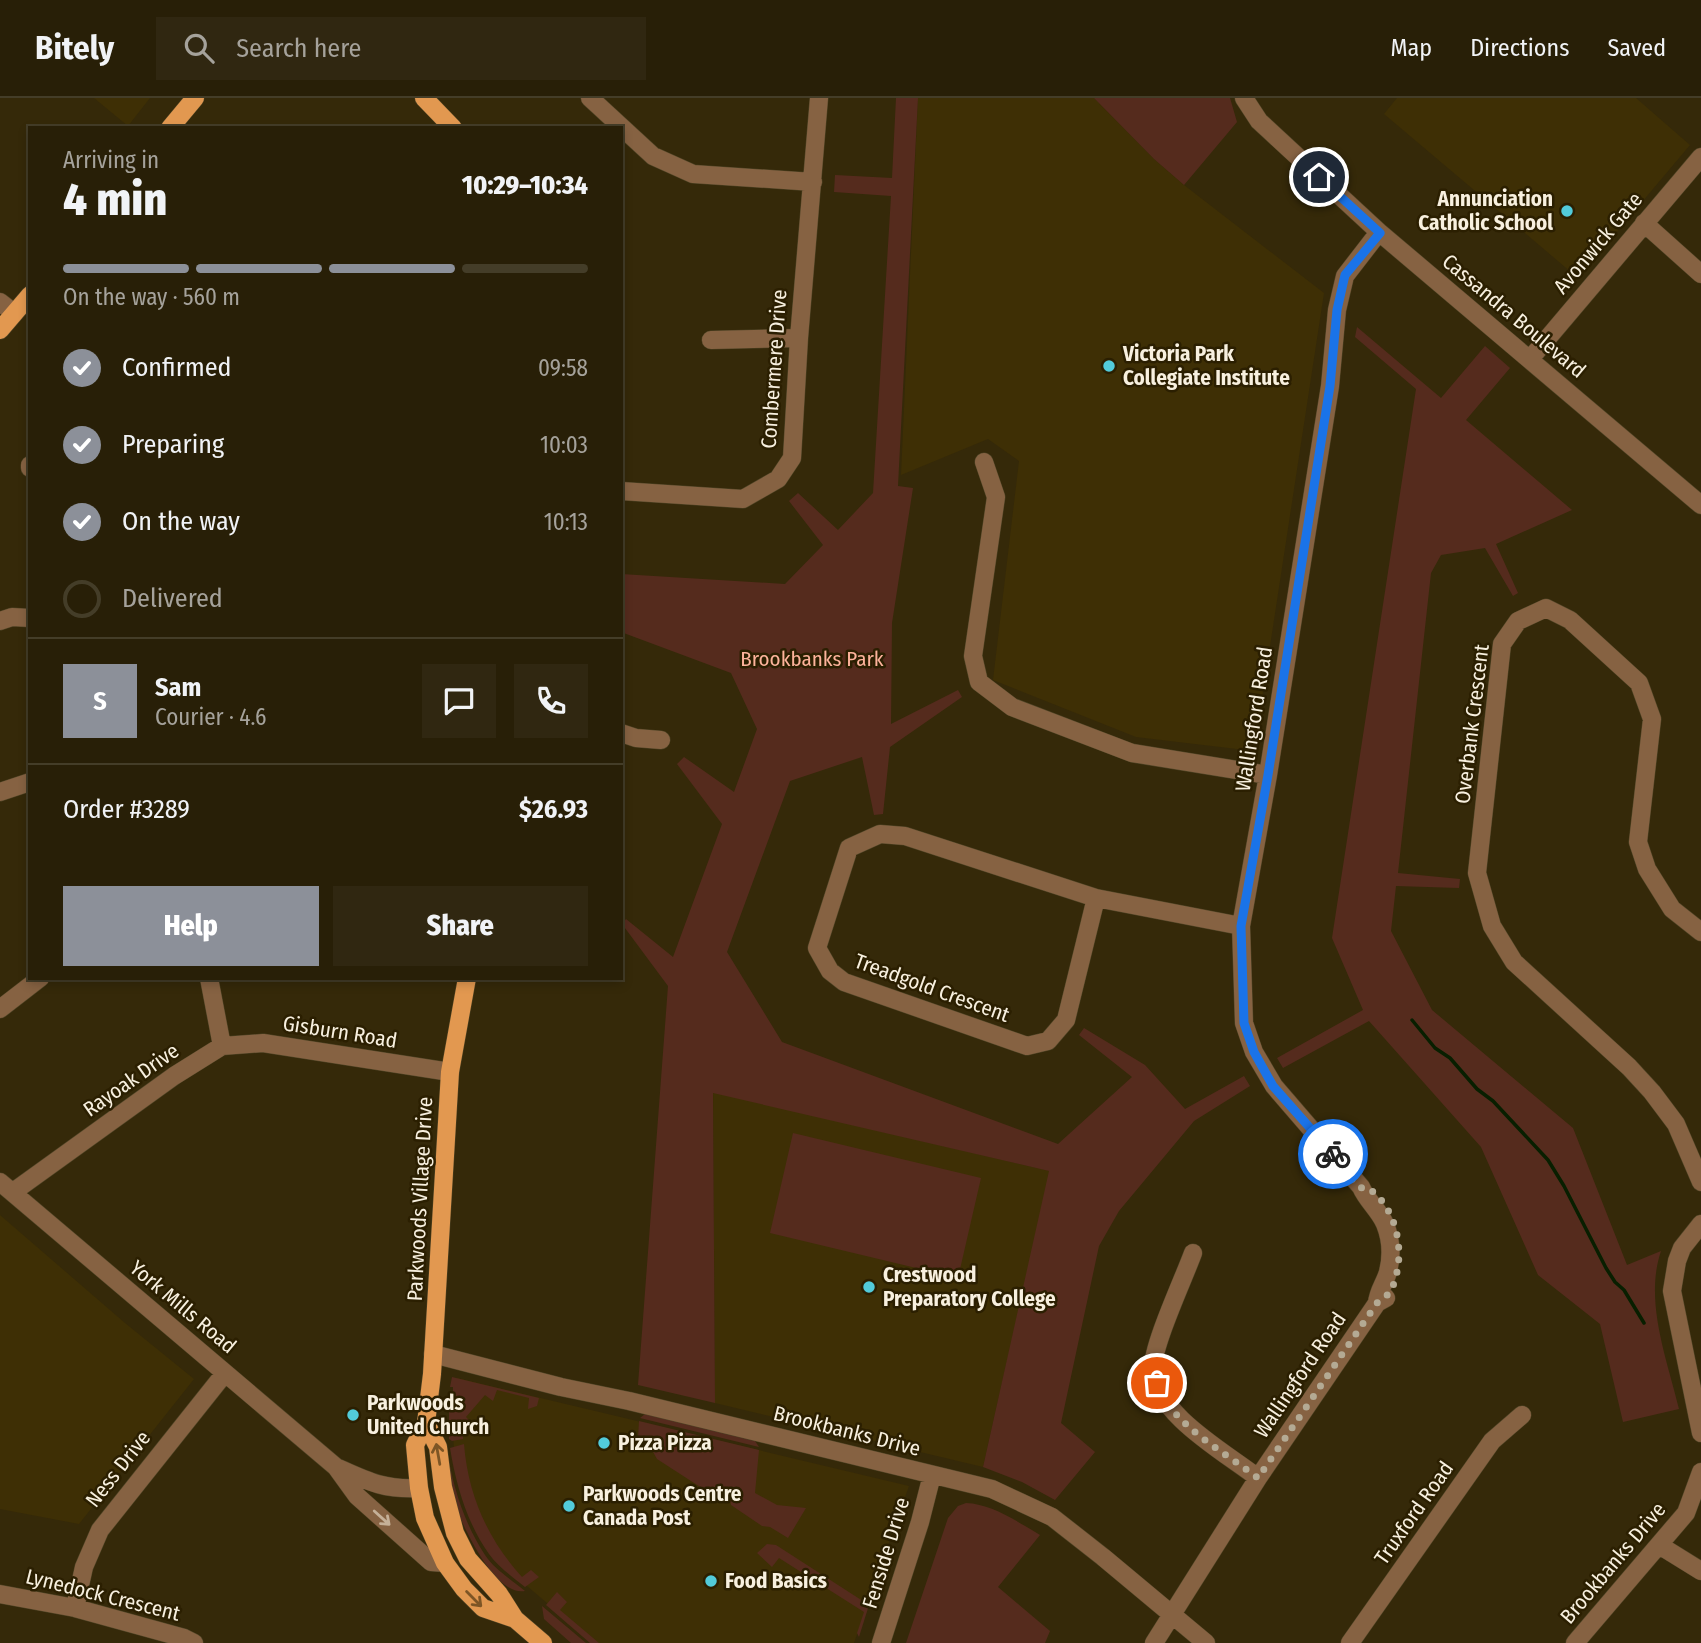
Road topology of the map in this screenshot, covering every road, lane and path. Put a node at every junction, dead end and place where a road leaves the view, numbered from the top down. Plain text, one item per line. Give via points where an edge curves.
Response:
1 (195, 98) edge
2 (424, 98) edge
3 (590, 98) edge
4 (818, 98) edge
5 (1244, 98) edge
6 (172, 126) edge
7 (451, 126) edge
8 (620, 126) edge
9 (623, 128) edge
10 (1701, 157) edge
11 (813, 182) junction
12 (1644, 223) junction
13 (1380, 233) junction
14 (1701, 274) edge
15 (28, 296) edge
16 (7, 308) edge
17 (0, 330) edge
18 (799, 338) junction
19 (712, 340) dead end
20 (1530, 359) junction
21 (984, 462) dead end
22 (623, 491) edge
23 (1701, 505) edge
24 (28, 618) edge
25 (0, 621) edge
26 (623, 734) edge
27 (661, 740) dead end
28 (1268, 775) junction
29 (28, 783) edge
30 (0, 792) edge
31 (1096, 898) junction
32 (1241, 926) junction
33 (1701, 932) edge
34 (37, 980) edge
35 (209, 980) edge
36 (467, 980) edge
37 (0, 1009) edge
38 (222, 1046) junction
39 (450, 1072) junction
40 (1701, 1182) edge
41 (6, 1187) edge
42 (1701, 1224) edge
43 (1193, 1252) dead end
44 (433, 1354) junction
45 (225, 1373) junction
46 (1522, 1415) dead end
47 (426, 1423) junction
48 (1701, 1433) edge
49 (336, 1467) junction
50 (1701, 1472) edge
51 (932, 1475) junction
52 (1258, 1478) junction
53 (443, 1487) joint
54 (419, 1488) junction
55 (1659, 1545) junction
56 (445, 1563) junction
57 (477, 1571) junction
58 (1701, 1571) edge
59 (0, 1594) edge
60 (75, 1608) junction
61 (1172, 1616) junction
62 (515, 1619) junction
63 (194, 1643) edge
64 (543, 1643) edge
65 (881, 1643) edge
66 (1154, 1643) edge
67 (1206, 1643) edge
68 (1350, 1643) edge
69 (1575, 1643) edge

1 - 6 main road
2 - 7 main road
3 - 8 street
4 - 11 street, Combermere Drive
5 - 13 street, Cassandra Boulevard via 1259,121
9 - 11 street via 653,156 693,174
10 - 12 street, Avonwick Gate
11 - 18 street, Combermere Drive
12 - 14 street
12 - 20 street, Avonwick Gate
13 - 20 street, Cassandra Boulevard
13 - 28 street, Wallingford Road via 1345,275 1337,310 1330,386
15 - 16 main road
16 - 17 main road
18 - 19 street
18 - 22 street, Combermere Drive via 792,458 778,479 743,499
20 - 23 street, Cassandra Boulevard
21 - 28 street via 996,497 972,656 979,682 1012,707 1132,753
24 - 25 street
26 - 27 street
28 - 32 street, Wallingford Road
29 - 30 street
31 - 31 street, Treadgold Crescent via 1066,1020 1048,1041 1027,1046 844,982 830,971 817,948 849,848 880,834 905,836
31 - 32 street, Treadgold Crescent
32 - 52 street, Wallingford Road via 1244,1023 1254,1052 1273,1086 1361,1187 1384,1221 1391,1254 1377,1303
33 - 40 street, Overbank Crescent via 1672,909 1647,869 1638,842 1652,719 1639,683 1570,620 1546,607 1518,621 1502,644 1477,873 1492,926 1514,962 1653,1092 1676,1124
34 - 37 street
35 - 38 street
36 - 39 main road, Parkwoods Village Drive
38 - 39 street, Gisburn Road via 262,1043
38 - 41 street, Rayoak Drive
39 - 44 main road, Parkwoods Village Drive
41 - 45 street, York Mills Road
42 - 48 street via 1682,1248 1672,1291
43 - 52 street via 1158,1345 1153,1369 1161,1398 1182,1421
44 - 47 main road, Parkwoods Village Drive
44 - 51 street, Brookbanks Drive
45 - 49 street, York Mills Road
45 - 60 street, Ness Drive via 100,1530 84,1567
46 - 68 street, Truxford Road via 1492,1441
53 -> 47 main road, Parkwoods Village Drive via 438,1447
47 - 54 main road, Parkwoods Village Drive via 415,1445
49 - 54 street, York Mills Road via 378,1486
49 -> 56 street, York Mills Road via 357,1496 431,1562
50 - 55 street, Brookbanks Drive via 1686,1513
51 - 61 street, Brookbanks Drive via 992,1489 1052,1517
51 - 65 street, Fenside Drive
52 - 61 street, Wallingford Road
53 - 57 main road, York Mills Road via 455,1533
54 - 56 main road, York Mills Road via 425,1518
54 - 57 main road via 438,1511 466,1567
55 - 58 street
55 - 69 street, Brookbanks Drive
56 -> 62 main road, York Mills Road via 483,1608
57 - 62 main road, York Mills Road
59 - 60 street, Lynedock Crescent
60 - 63 street, Lynedock Crescent
61 - 66 street, Wallingford Road
61 - 67 street, Brookbanks Drive
62 - 64 main road, York Mills Road

